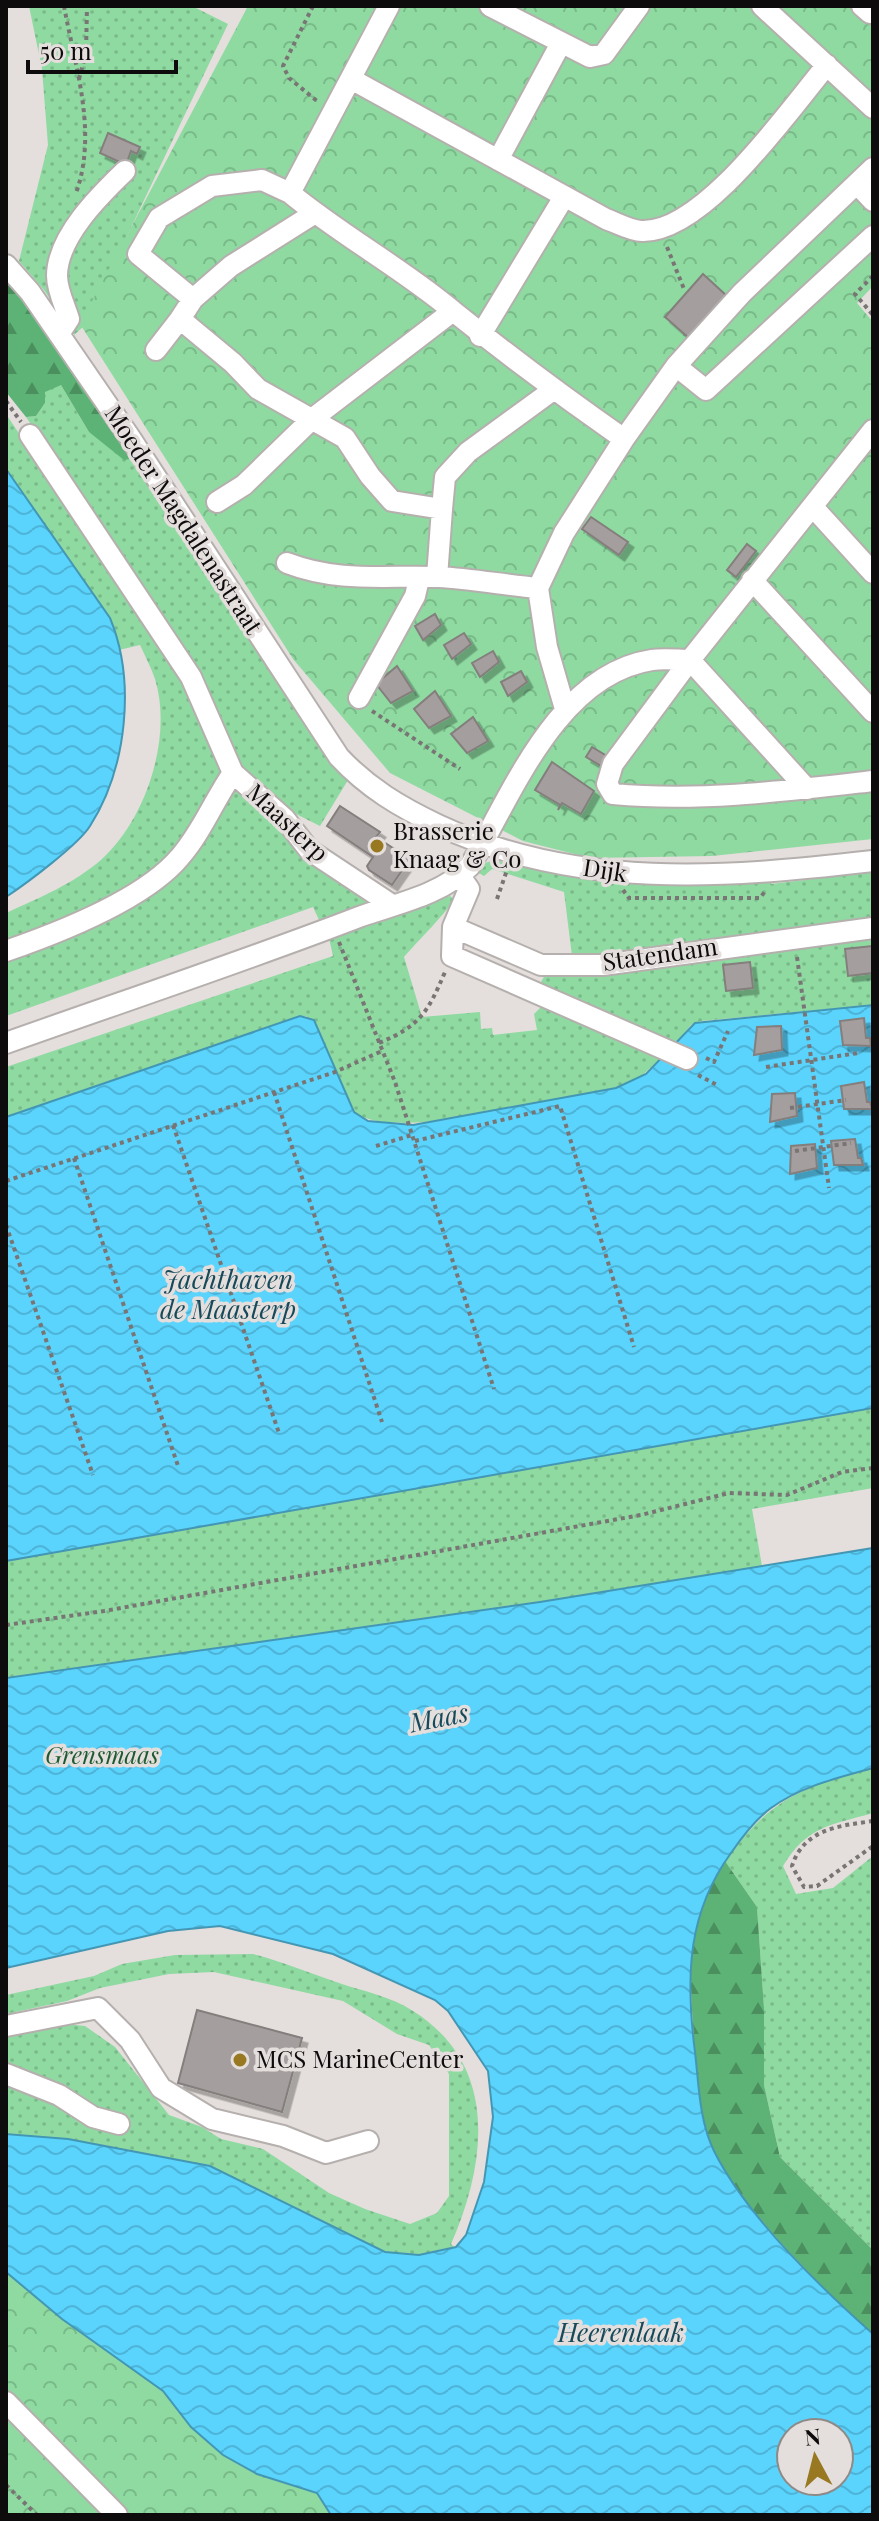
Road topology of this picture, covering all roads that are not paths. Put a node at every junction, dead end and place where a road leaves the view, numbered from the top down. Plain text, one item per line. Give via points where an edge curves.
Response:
1 (389, 6) edge
2 (490, 6) edge
3 (639, 6) edge
4 (762, 6) edge
5 (561, 43) junction
6 (827, 65) junction
7 (351, 79) junction
8 (873, 108) edge
9 (498, 160) junction
10 (873, 168) edge
11 (125, 171) dead end
12 (857, 184) junction
13 (290, 193) junction
14 (564, 197) junction
15 (873, 201) edge
16 (315, 213) junction
17 (873, 236) edge
18 (6, 265) edge
19 (193, 299) junction
20 (453, 311) junction
21 (180, 319) junction
22 (59, 334) junction
23 (480, 336) junction
24 (156, 350) dead end
25 (676, 366) junction
26 (553, 390) junction
27 (312, 419) junction
28 (873, 430) edge
29 (30, 435) dead end
30 (624, 439) junction
31 (217, 502) dead end
32 (813, 507) junction
33 (442, 509) junction
34 (287, 563) dead end
35 (873, 573) edge
36 (428, 578) junction
37 (752, 580) junction
38 (538, 588) junction
39 (690, 660) junction
40 (359, 698) road end
41 (565, 709) junction
42 (873, 712) edge
43 (233, 773) junction
44 (357, 776) joint
45 (873, 781) edge
46 (807, 789) junction
47 (482, 845) junction
48 (873, 861) edge
49 (460, 876) junction
50 (392, 905) junction
51 (453, 927) junction
52 (873, 928) edge
53 (6, 951) edge
54 (6, 1043) edge
55 (687, 1059) dead end
56 (6, 2026) edge
57 (6, 2074) edge
58 (119, 2124) dead end
59 (368, 2141) dead end
60 (6, 2402) edge
61 (117, 2515) edge

1 - 7 street
2 - 5 street
3 - 5 street via 604,54 590,57
4 - 6 street
5 - 9 street
6 - 8 street
6 - 14 street via 722,191 660,228 641,232
7 - 9 street
7 - 13 street
9 - 14 street
10 - 12 street
11 - 22 street via 81,213 59,266 69,319
12 - 15 street
12 - 25 street via 742,293
13 - 16 street
13 - 19 street via 262,180 212,186 159,218 138,254
14 - 23 street
16 - 19 street via 231,266
16 - 20 street
17 - 25 street via 706,390
18 - 22 street, Moeder Magdalenastraat
19 - 21 street
20 - 23 street
20 - 27 street
21 - 24 street
21 - 27 street via 258,389
22 - 44 street, Moeder Magdalenastraat via 339,757
23 - 26 street
25 - 30 street
26 - 30 street
26 - 33 street via 468,452 445,477
27 - 31 street via 244,485
27 - 33 street via 345,438 392,501
28 - 32 street
29 - 43 street via 191,677
30 - 38 street via 564,533
32 - 35 street
32 - 37 street
33 - 36 street
34 - 36 street via 319,575
36 - 38 street
36 - 40 street
37 - 39 street
37 - 42 street
38 - 41 street via 547,647
39 - 41 street via 652,660 634,666 600,682
39 - 46 street
39 - 46 street via 613,764 607,784 613,794 728,797
41 - 47 street via 529,758
43 - 50 street, Maasterp via 285,819 309,850
43 - 53 street, Maasterp via 191,844 164,873 110,905
44 - 47 street, Dijk via 410,812
45 - 46 street
47 - 48 street, Dijk via 646,877 724,877
47 - 49 street
49 - 50 street
49 - 51 street via 469,889
50 - 54 street
51 - 52 street, Statendam via 541,965 603,965
51 - 55 street via 452,956
56 - 59 street via 98,2008 130,2040 161,2088 212,2119 283,2136 326,2153
57 - 58 street via 59,2095 93,2117
60 - 61 street

